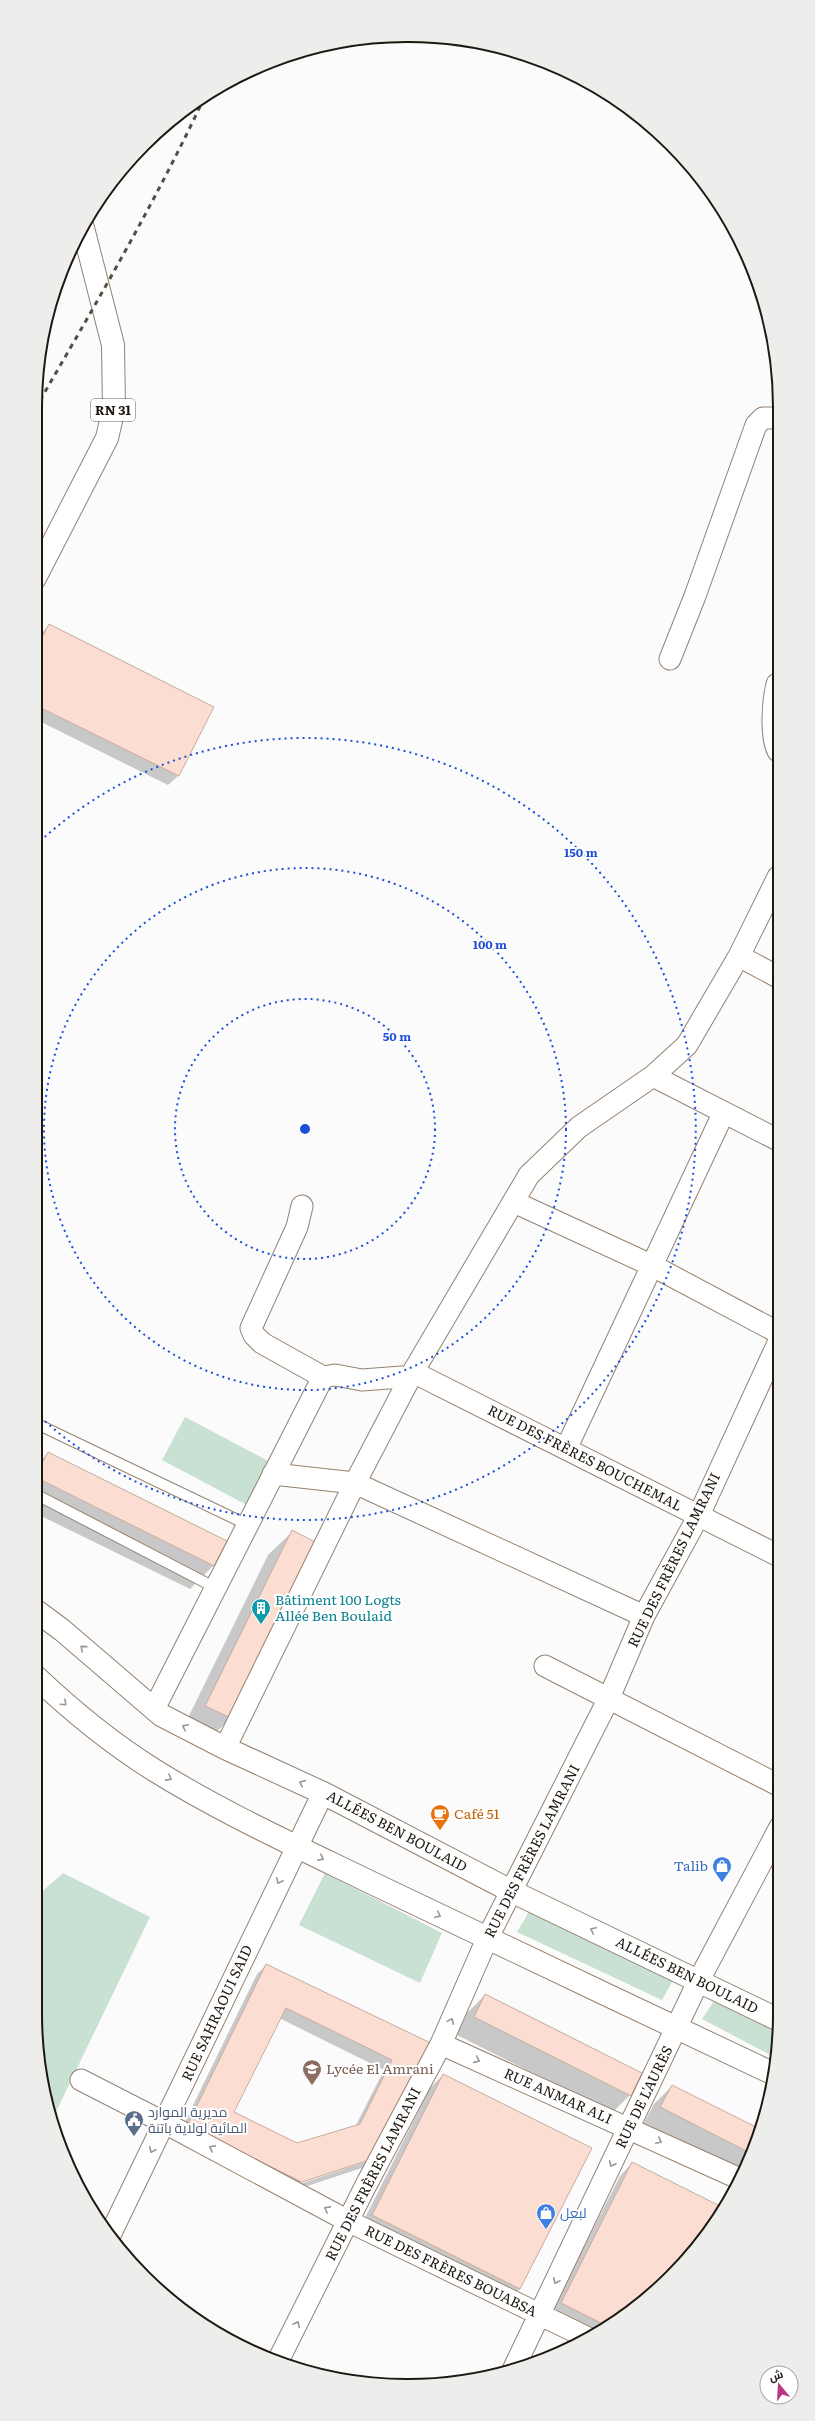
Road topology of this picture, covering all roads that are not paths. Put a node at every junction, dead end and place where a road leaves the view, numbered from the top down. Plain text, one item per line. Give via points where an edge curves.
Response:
1 (85, 236) edge
2 (773, 418) edge
3 (42, 564) edge
4 (670, 659) dead end
5 (773, 887) edge
6 (739, 956) junction
7 (773, 974) edge
8 (652, 1076) junction
9 (723, 1114) junction
10 (773, 1138) edge
11 (514, 1202) junction
12 (302, 1206) dead end
13 (653, 1266) junction
14 (773, 1330) edge
15 (773, 1354) edge
16 (407, 1374) junction
17 (323, 1377) junction
18 (42, 1426) edge
19 (566, 1449) junction
20 (273, 1474) junction
21 (355, 1483) junction
22 (42, 1498) edge
23 (699, 1515) junction
24 (248, 1525) junction
25 (773, 1553) edge
26 (216, 1588) junction
27 (42, 1615) edge
28 (644, 1616) junction
29 (545, 1666) dead end
30 (42, 1682) edge
31 (609, 1698) junction
32 (154, 1709) junction
33 (225, 1748) junction
34 (773, 1782) edge
35 (323, 1793) junction
36 (773, 1840) edge
37 (296, 1846) junction
38 (511, 1891) junction
39 (487, 1939) junction
40 (699, 1980) junction
41 (773, 2017) edge
42 (677, 2028) junction
43 (441, 2044) junction
44 (768, 2071) edge
45 (81, 2080) dead end
46 (165, 2123) junction
47 (629, 2127) junction
48 (734, 2176) edge
49 (348, 2221) junction
50 (113, 2229) edge
51 (540, 2315) junction
52 (581, 2335) edge
53 (280, 2356) edge
54 (517, 2363) edge

1 - 3 main road, RN 31 via 114,345 114,408 106,438
2 - 4 street via 764,418 756,425
5 - 6 street
6 - 7 street
6 - 8 street via 687,1045
8 - 9 street
8 - 11 street via 579,1127 529,1175
9 - 10 street
9 - 13 street
11 - 13 street
11 - 16 street
12 - 17 street via 297,1227 251,1328 254,1336 262,1343
13 - 14 street
13 - 19 street
15 - 23 street, RUE DES FRÈRES LAMRANI
16 - 17 street via 362,1380 335,1375
16 - 19 street, RUE DES FRÈRES BOUCHEMAL
16 - 21 street
17 - 20 street
18 - 24 lane
19 - 23 street, RUE DES FRÈRES BOUCHEMAL
20 - 21 street
20 - 24 street
21 - 28 street
21 - 33 street
22 - 26 lane
23 - 25 street, RUE DES FRÈRES BOUCHEMAL
23 - 28 street, RUE DES FRÈRES LAMRANI
24 - 26 street
26 - 32 street
32 -> 27 main road, ALLÉES BEN BOULAID
28 - 31 street, RUE DES FRÈRES LAMRANI
29 - 31 street
30 -> 37 main road via 72,1710 156,1771
31 - 34 street
31 - 38 street, RUE DES FRÈRES LAMRANI
33 -> 32 main road, ALLÉES BEN BOULAID
35 -> 33 main road, ALLÉES BEN BOULAID
35 - 37 street, RUE SAHRAOUI SAID
35 - 38 main road, ALLÉES BEN BOULAID
36 - 40 street, RUE DE L'AURÈS
37 -> 39 main road
37 -> 46 street, RUE SAHRAOUI SAID
38 - 39 street, RUE DES FRÈRES LAMRANI
40 -> 38 main road, ALLÉES BEN BOULAID
39 - 42 main road
43 -> 39 street, RUE DES FRÈRES LAMRANI
40 - 41 main road, ALLÉES BEN BOULAID
40 - 42 street, RUE DE L'AURÈS
42 - 44 main road
42 - 47 street, RUE DE L'AURÈS
43 -> 47 street, RUE ANMAR ALI
43 - 49 street, RUE DES FRÈRES LAMRANI
45 - 46 street, RUE DES FRÈRES BOUABSA
49 -> 46 street, RUE DES FRÈRES BOUABSA
46 -> 50 street, RUE SAHRAOUI SAID
47 -> 48 street, RUE ANMAR ALI
47 -> 51 street, RUE DE L'AURÈS
49 - 51 street, RUE DES FRÈRES BOUABSA
53 -> 49 street, RUE DES FRÈRES LAMRANI
51 - 52 street, RUE DES FRÈRES BOUABSA
51 - 54 street, RUE DE L'AURÈS

